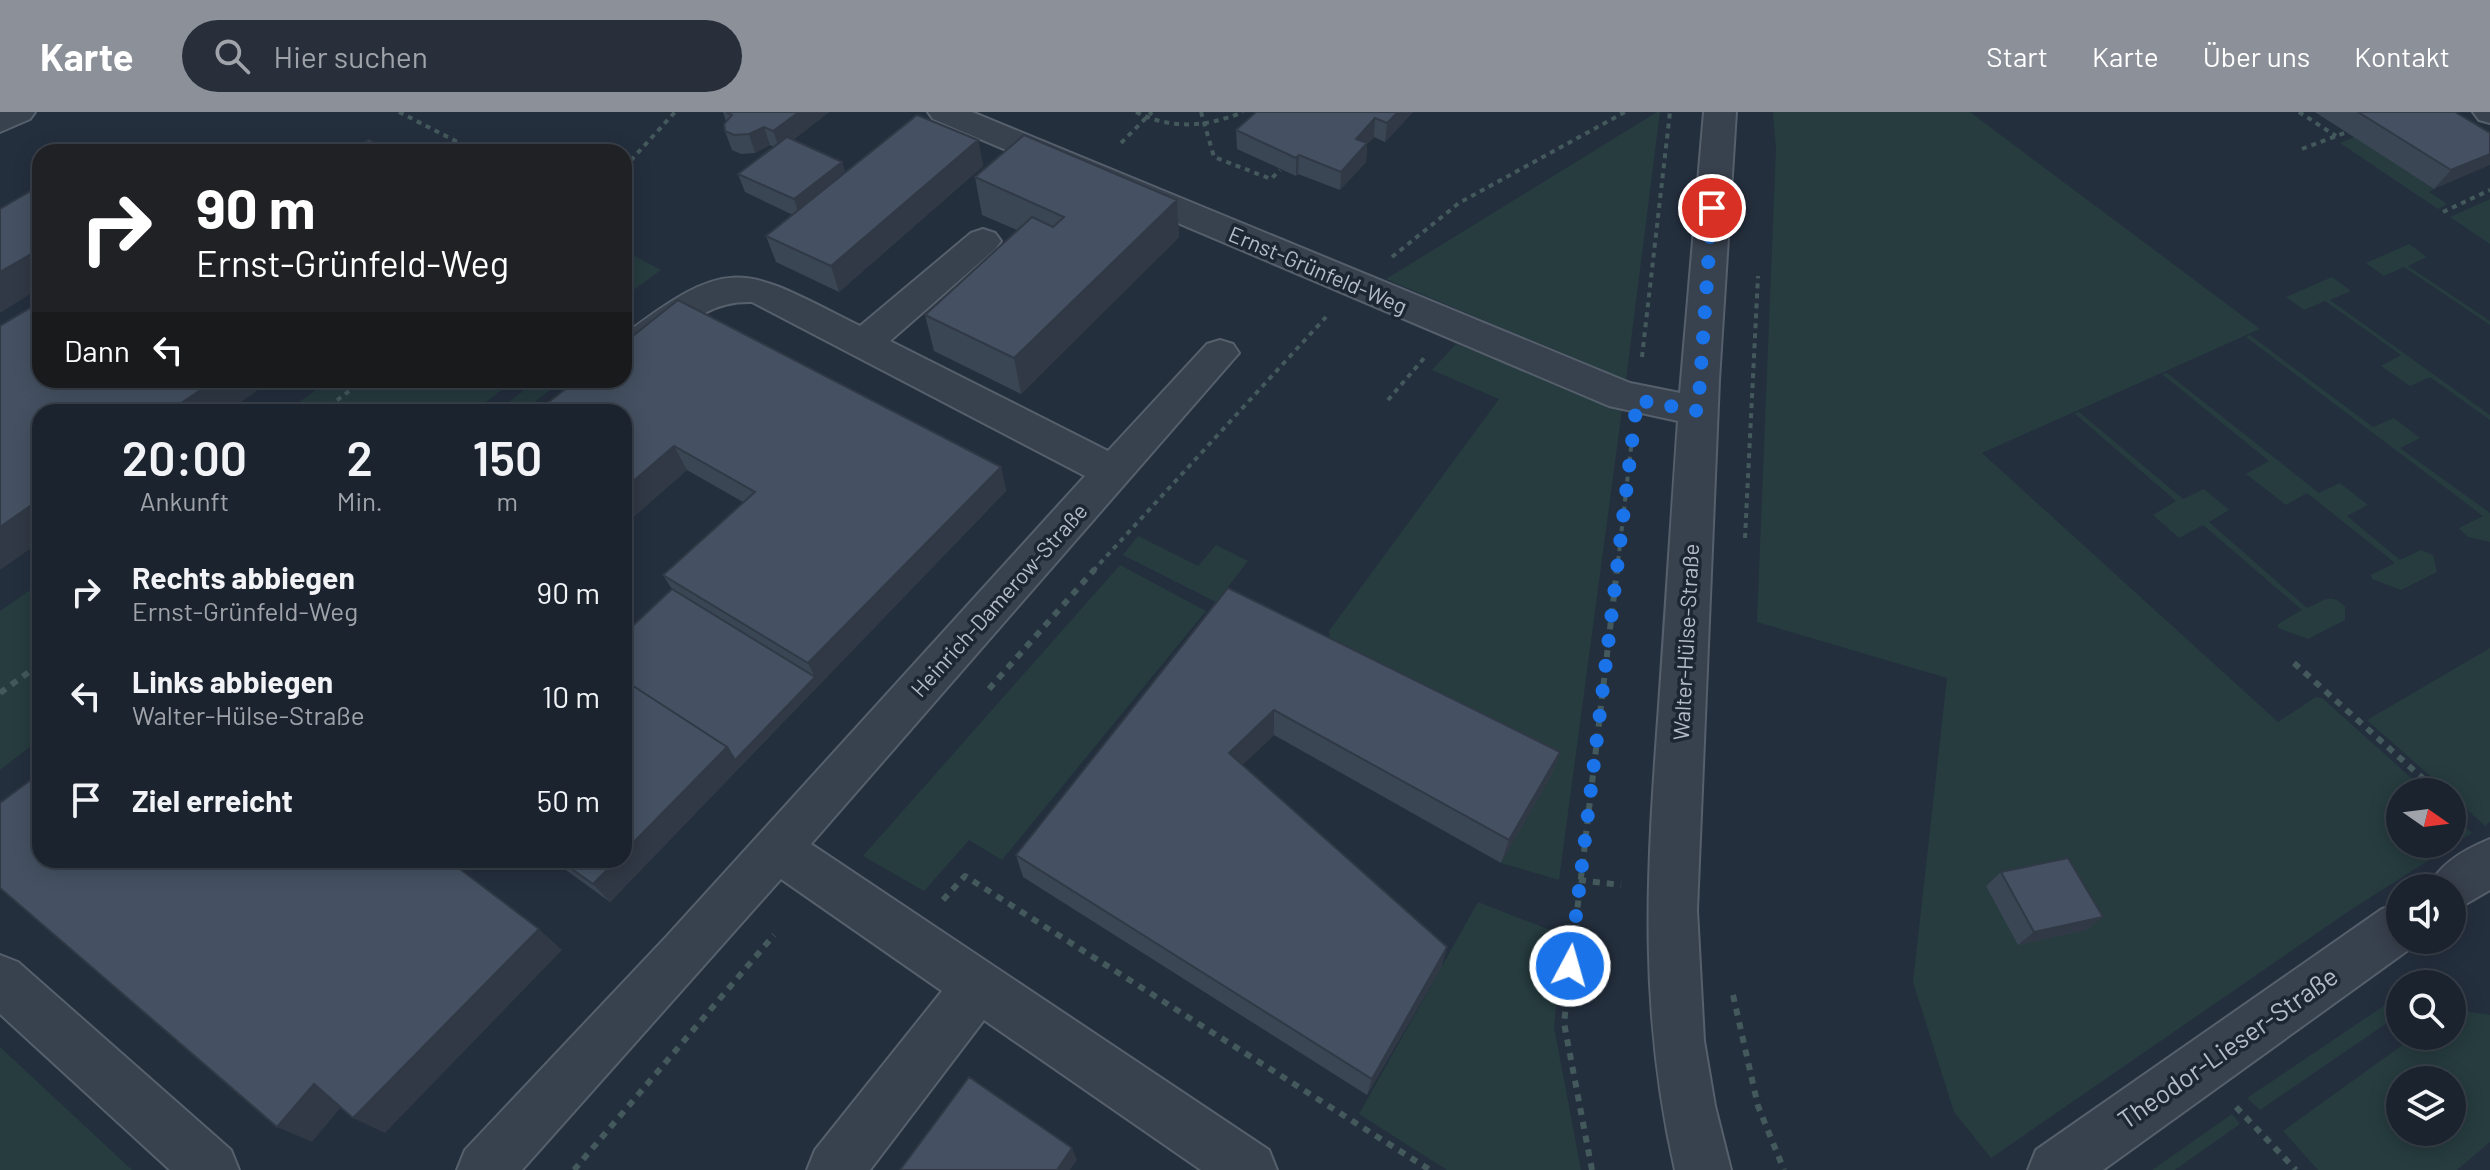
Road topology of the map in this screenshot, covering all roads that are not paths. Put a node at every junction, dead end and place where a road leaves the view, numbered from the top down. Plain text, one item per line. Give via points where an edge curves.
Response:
1 (19, 112) edge
2 (944, 112) edge
3 (1720, 112) edge
4 (0, 122) edge
5 (983, 241) dead end
6 (864, 343) junction
7 (632, 349) edge
8 (1220, 353) dead end
9 (1698, 411) junction
10 (1113, 472) junction
11 (777, 847) junction
12 (2386, 936) edge
13 (0, 980) edge
14 (979, 985) junction
15 (211, 1170) edge
16 (485, 1170) edge
17 (835, 1170) edge
18 (1249, 1170) edge
19 (1703, 1170) edge
20 (2056, 1170) edge

1 - 4 street
2 - 9 street, Ernst-Grünfeld-Weg via 1637,400
3 - 9 street, Walter-Hülse-Straße
5 - 6 street
6 - 7 street via 758,290 723,289 687,306
6 - 10 street
8 - 10 street, Heinrich-Damerow-Straße
9 - 19 street, Walter-Hülse-Straße via 1670,967 1679,1060
10 - 11 street, Heinrich-Damerow-Straße
11 - 14 street
11 - 16 street, Heinrich-Damerow-Straße
12 - 20 street, Theodor-Lieser-Straße
13 - 15 street
14 - 17 street
14 - 18 street

